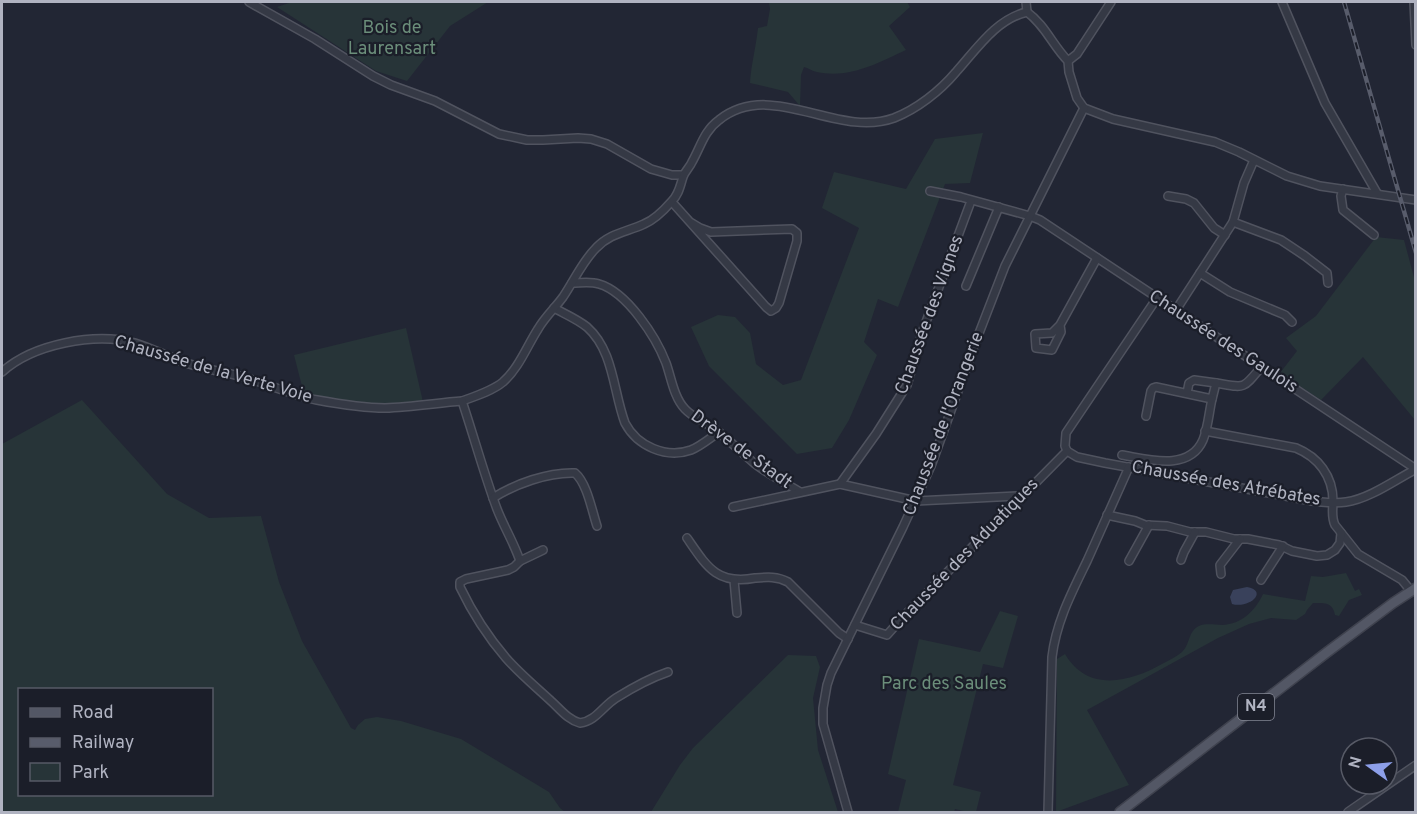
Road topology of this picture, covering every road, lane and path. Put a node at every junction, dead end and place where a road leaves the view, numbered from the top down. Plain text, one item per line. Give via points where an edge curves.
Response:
1 (249, 2) edge
2 (1026, 2) edge
3 (1112, 2) edge
4 (1282, 2) edge
5 (1414, 2) edge
6 (1027, 12) junction
7 (1416, 45) edge
8 (1068, 61) junction
9 (1084, 108) junction
10 (1254, 160) junction
11 (683, 175) junction
12 (1343, 189) junction
13 (930, 191) dead end
14 (1377, 193) junction
15 (1168, 196) dead end
16 (1416, 200) edge
17 (971, 201) junction
18 (672, 202) junction
19 (999, 207) junction
20 (1030, 216) junction
21 (690, 222) junction
22 (1233, 222) junction
23 (1225, 235) junction
24 (1374, 235) dead end
25 (1097, 258) junction
26 (1200, 273) junction
27 (572, 283) junction
28 (1328, 283) dead end
29 (966, 286) dead end
30 (1157, 298) junction
31 (554, 308) junction
32 (1176, 310) junction
33 (1292, 322) dead end
34 (1060, 325) junction
35 (1262, 366) junction
36 (2, 372) edge
37 (1215, 383) junction
38 (1187, 393) junction
39 (1212, 399) junction
40 (462, 401) junction
41 (1146, 416) dead end
42 (1205, 431) junction
43 (719, 432) junction
44 (1067, 451) junction
45 (1122, 455) dead end
46 (1139, 458) junction
47 (1153, 460) junction
48 (1129, 467) junction
49 (1137, 468) junction
50 (1416, 469) edge
51 (1151, 471) junction
52 (840, 484) junction
53 (801, 492) junction
54 (493, 498) junction
55 (1021, 498) junction
56 (916, 501) junction
57 (1333, 503) junction
58 (733, 507) dead end
59 (1107, 515) junction
60 (1149, 525) junction
61 (597, 526) dead end
62 (1195, 532) junction
63 (1341, 533) junction
64 (687, 538) dead end
65 (1239, 540) junction
66 (1283, 546) junction
67 (543, 549) dead end
68 (1181, 560) dead end
69 (520, 561) junction
70 (1129, 561) dead end
71 (1221, 574) dead end
72 (734, 580) junction
73 (1261, 580) dead end
74 (1413, 589) edge
75 (737, 613) dead end
76 (855, 625) junction
77 (848, 639) junction
78 (668, 672) dead end
79 (1416, 765) edge
80 (848, 813) edge
81 (1048, 813) edge
82 (1120, 813) edge
83 (1348, 813) edge

1 - 11 street via 373,76 435,101 499,134 527,140 591,139 651,169
2 - 6 street
3 - 8 street via 1077,54
4 - 14 street via 1325,103
5 - 7 street
6 - 8 street
6 - 11 street, Chaussée de la Verte Voie via 994,30 936,92 900,115 879,122 855,122 778,106 742,108 710,128
8 - 9 street via 1077,98
9 - 10 street via 1113,119 1215,142
9 - 20 street, Chaussée de l'Orangerie
10 - 12 street via 1306,183
10 - 22 street
11 - 18 street, Chaussée de la Verte Voie
12 - 14 street
12 - 24 street via 1343,210
13 - 17 street, Chaussée des Gaulois
14 - 16 street
15 - 23 street via 1194,202 1214,228
17 - 19 street, Chaussée des Gaulois
17 - 52 street, Chaussée des Vignes via 907,385
18 - 21 street
18 - 27 street, Chaussée de la Verte Voie via 646,223 601,243
19 - 20 street, Chaussée des Gaulois
19 - 29 street
20 - 25 street, Chaussée des Gaulois
20 - 56 street, Chaussée de l'Orangerie via 999,279
21 - 21 street via 766,307 776,308 797,233 792,229 711,232
22 - 23 street
22 - 28 street via 1293,247 1327,273
23 - 26 street
25 - 30 street, Chaussée des Gaulois
25 - 34 street
26 - 32 street
26 - 33 street
27 - 31 street, Chaussée de la Verte Voie
27 - 43 street, Drève de Stadt via 602,285 627,304 653,336 683,407
30 - 32 street, Chaussée des Gaulois
30 - 44 street via 1066,433
31 - 40 street, Chaussée de la Verte Voie via 508,377 496,387
31 - 43 street via 582,323 601,343 629,431 639,440 662,451 680,452 696,448
32 - 35 street, Chaussée des Gaulois
34 - 34 street via 1062,332 1052,350 1036,348 1035,334 1052,333
35 - 37 street via 1244,386
35 - 50 street, Chaussée des Gaulois
36 - 40 street, Chaussée de la Verte Voie via 42,349 108,339 134,343 188,364 324,401 385,408
37 - 38 street via 1194,380
37 - 39 street
38 - 39 street
38 - 41 street via 1153,388
39 - 42 street
40 - 54 street
42 - 47 street via 1192,454 1175,461
42 - 57 street via 1306,452 1326,474
43 - 53 street, Drève de Stadt via 755,464
44 - 48 street, Chaussée des Atrébates via 1077,457
44 - 55 street, Chaussée des Aduatiques
45 - 46 street
46 - 47 street
46 - 49 street
47 - 51 street
48 - 49 street, Chaussée des Atrébates
48 - 59 street
49 - 51 street, Chaussée des Atrébates
50 - 57 street, Chaussée des Atrébates via 1368,495
51 - 57 street, Chaussée des Atrébates
52 - 53 street
52 - 56 street
53 - 58 street
54 - 61 street via 539,478 575,473 583,484
54 - 69 street
55 - 56 street
55 - 76 street, Chaussée des Aduatiques via 887,635
56 - 76 street, Chaussée de l'Orangerie
57 - 63 street via 1333,520
59 - 60 street
59 - 81 street via 1054,642
60 - 62 street
60 - 70 street
62 - 65 street
62 - 68 street
63 - 66 street via 1338,547 1330,554 1292,552
63 - 74 street via 1358,554
64 - 72 street via 709,569
65 - 66 street
65 - 71 street via 1220,565
66 - 73 street
67 - 69 street
69 - 78 street via 512,568 466,579 460,587 506,658 576,722 587,722 616,698
72 - 75 street
72 - 77 street via 771,577 788,582
74 - 82 main road, N4
76 - 77 street, Chaussée de l'Orangerie
77 - 80 street, Chaussée de l'Orangerie via 831,673 823,708 823,724
79 - 83 street

